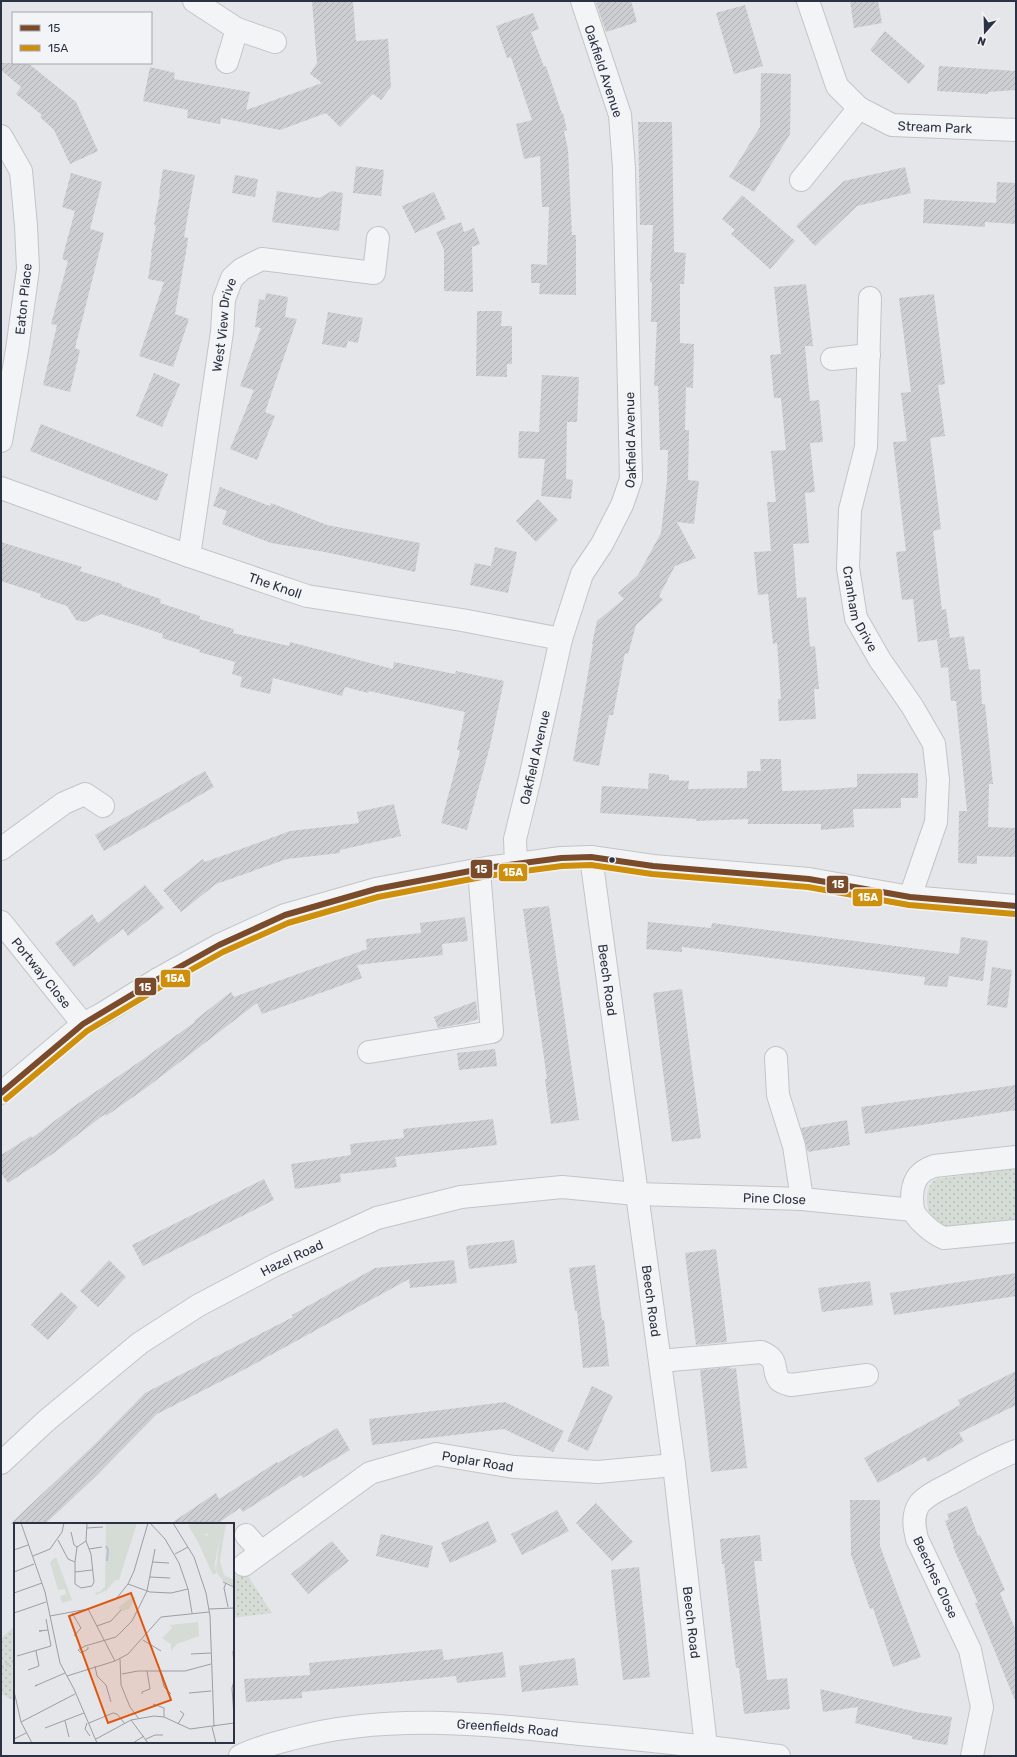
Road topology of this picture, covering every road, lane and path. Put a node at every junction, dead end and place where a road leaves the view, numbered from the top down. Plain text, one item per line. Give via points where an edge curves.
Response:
1 (194, 1) edge
2 (582, 1) edge
3 (808, 1) edge
4 (237, 29) junction
5 (275, 42) dead end
6 (227, 62) dead end
7 (859, 108) junction
8 (1016, 130) edge
9 (1, 136) edge
10 (801, 180) dead end
11 (378, 238) dead end
12 (870, 298) dead end
13 (869, 355) junction
14 (832, 359) dead end
15 (1, 441) edge
16 (1, 488) edge
17 (190, 556) junction
18 (560, 639) junction
19 (103, 806) dead end
20 (1, 848) edge
21 (591, 857) junction
22 (516, 864) junction
23 (479, 870) junction
24 (910, 897) junction
25 (1016, 906) edge
26 (1, 922) edge
27 (83, 1024) junction
28 (369, 1052) dead end
29 (776, 1058) dead end
30 (1, 1093) edge
31 (1016, 1157) edge
32 (636, 1194) junction
33 (802, 1199) junction
34 (913, 1210) junction
35 (1016, 1231) edge
36 (660, 1361) junction
37 (866, 1375) dead end
38 (1016, 1451) edge
39 (1, 1463) edge
40 (674, 1465) junction
41 (246, 1536) dead end
42 (261, 1552) junction
43 (244, 1565) dead end
44 (14, 1661) edge
45 (1, 1668) edge
46 (706, 1746) junction
47 (240, 1756) edge
48 (779, 1756) edge
49 (972, 1756) edge

1 - 4 street
2 - 18 street, Oakfield Avenue via 620,115 624,168 631,479 622,505 602,544 582,574
3 - 7 street, Stream Park via 837,86
4 - 5 street
4 - 6 street
7 - 8 street, Stream Park via 892,125
7 - 10 street
9 - 15 street, Eaton Place via 21,171 28,270
11 - 17 street, West View Drive via 374,273 262,259 242,269 232,278 224,299 222,332
12 - 13 street, Cranham Drive
13 - 14 street
13 - 24 street, Cranham Drive via 866,447 850,510 848,568 856,618 934,744 938,780 936,822
16 - 17 street, The Knoll
17 - 18 street, The Knoll via 307,596 462,620
18 - 22 street, Oakfield Avenue via 515,839
19 - 20 street via 85,794 64,803
21 - 22 street
21 - 24 street via 654,866 809,879
21 - 32 street, Beech Road
22 - 23 street
23 - 27 street via 376,889 285,915 219,945
23 - 28 street via 492,1032
24 - 25 street
26 - 27 street, Portway Close
27 - 30 street
29 - 33 street via 778,1095 794,1146
31 - 34 street via 934,1166 924,1170 912,1188
32 - 33 street, Pine Close
32 - 36 street, Beech Road
32 - 39 street, Hazel Road via 562,1187 461,1197 377,1218 275,1265 199,1305 140,1343 46,1421
33 - 34 street, Pine Close
34 - 35 street via 930,1231 944,1238
36 - 37 street via 761,1352 773,1360 779,1379 791,1384
36 - 40 street, Beech Road
38 - 49 street, Beeches Close via 992,1460 935,1492 920,1504 915,1517 917,1539 970,1650 982,1707
40 - 42 street, Poplar Road via 598,1472 514,1467 436,1454 370,1473
40 - 46 street, Beech Road
41 - 42 street
42 - 43 street, Poplar Road
44 - 45 path
46 - 47 street, Greenfields Road via 454,1723 384,1723 325,1730 257,1748
46 - 48 street, Greenfields Road

